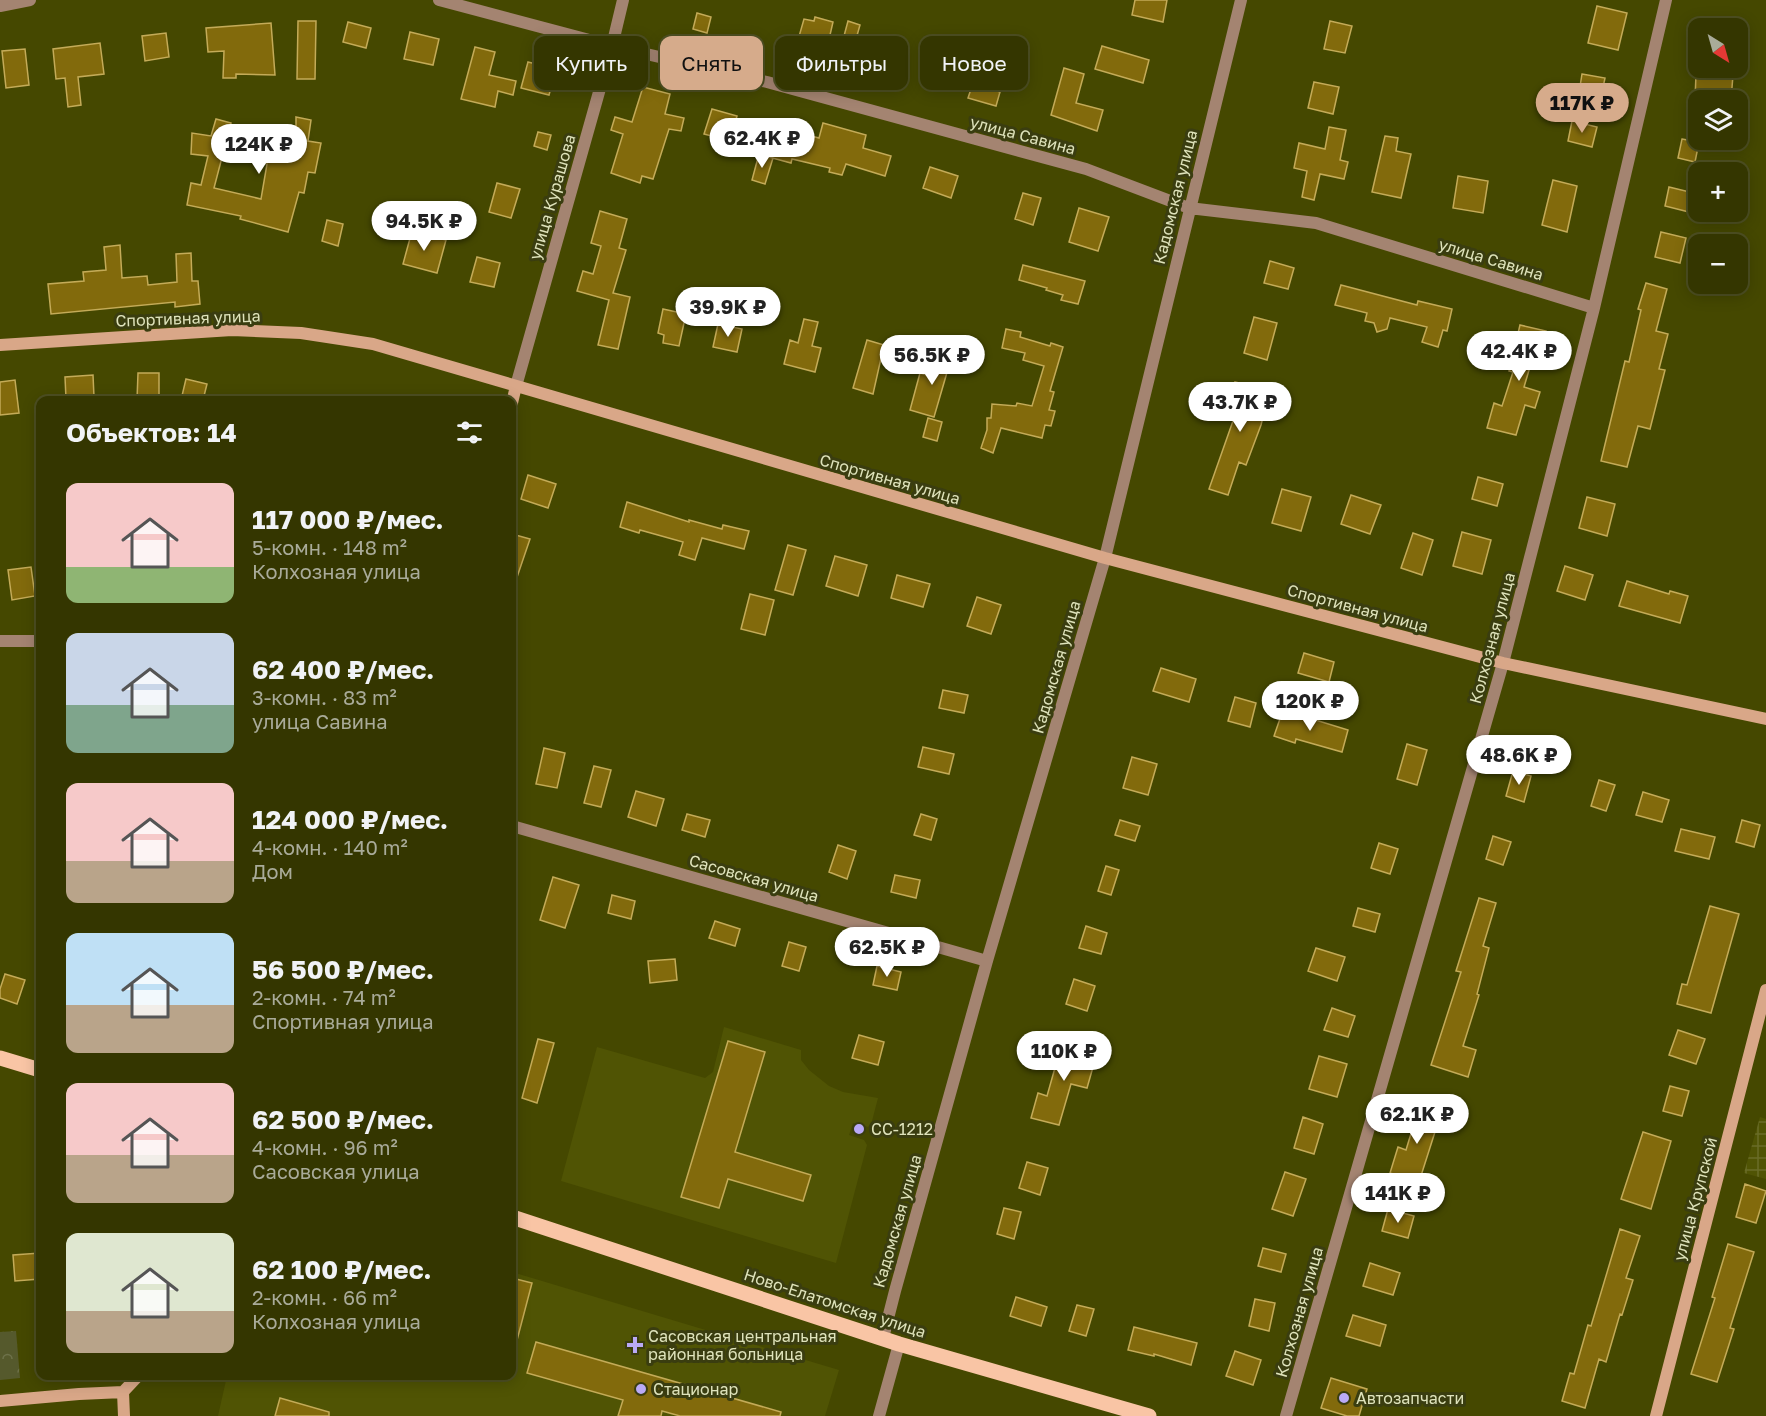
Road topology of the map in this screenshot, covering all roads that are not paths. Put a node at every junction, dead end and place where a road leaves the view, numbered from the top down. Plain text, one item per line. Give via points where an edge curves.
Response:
1 (30, 0) edge
2 (439, 0) edge
3 (623, 0) edge
4 (1241, 0) edge
5 (1666, 0) edge
6 (0, 6) edge
7 (574, 36) edge
8 (614, 36) edge
9 (648, 54) edge
10 (600, 90) edge
11 (1189, 208) junction
12 (1594, 308) junction
13 (0, 345) edge
14 (516, 386) junction
15 (514, 396) edge
16 (1105, 558) junction
17 (0, 641) edge
18 (36, 641) edge
19 (1503, 663) junction
20 (1766, 719) edge
21 (516, 827) edge
22 (987, 961) junction
23 (1766, 990) edge
24 (0, 1058) edge
25 (36, 1069) edge
26 (516, 1218) edge
27 (883, 1338) junction
28 (899, 1344) junction
29 (134, 1380) edge
30 (123, 1392) junction
31 (0, 1401) edge
32 (124, 1416) edge
33 (879, 1416) edge
34 (1149, 1416) edge
35 (1286, 1416) edge
36 (1656, 1416) edge

1 - 6 street
2 - 7 street, улица Савина
3 - 8 street, улица Курашова
4 - 11 street, Кадомская улица
5 - 12 street, Колхозная улица
9 - 11 street, улица Савина via 767,82 1086,169
10 - 14 street, улица Курашова
11 - 12 street, улица Савина via 1316,223
11 - 16 street, Кадомская улица
12 - 19 street, Колхозная улица
13 - 14 street, Спортивная улица via 232,330 301,333 373,344
14 - 15 street, улица Курашова
14 - 16 street, Спортивная улица
16 - 19 street, Спортивная улица
16 - 22 street, Кадомская улица
17 - 18 street
19 - 20 street, Спортивная улица
19 - 35 street, Колхозная улица
21 - 22 street, Сасовская улица
22 - 27 street, Кадомская улица
23 - 36 street, улица Крупской
24 - 25 main road
26 - 27 main road, Ново-Елатомская улица
27 - 28 main road, Ново-Елатомская улица
28 - 33 street
28 - 34 main road, Ново-Елатомская улица
29 - 30 street
30 - 31 street
30 - 32 street

